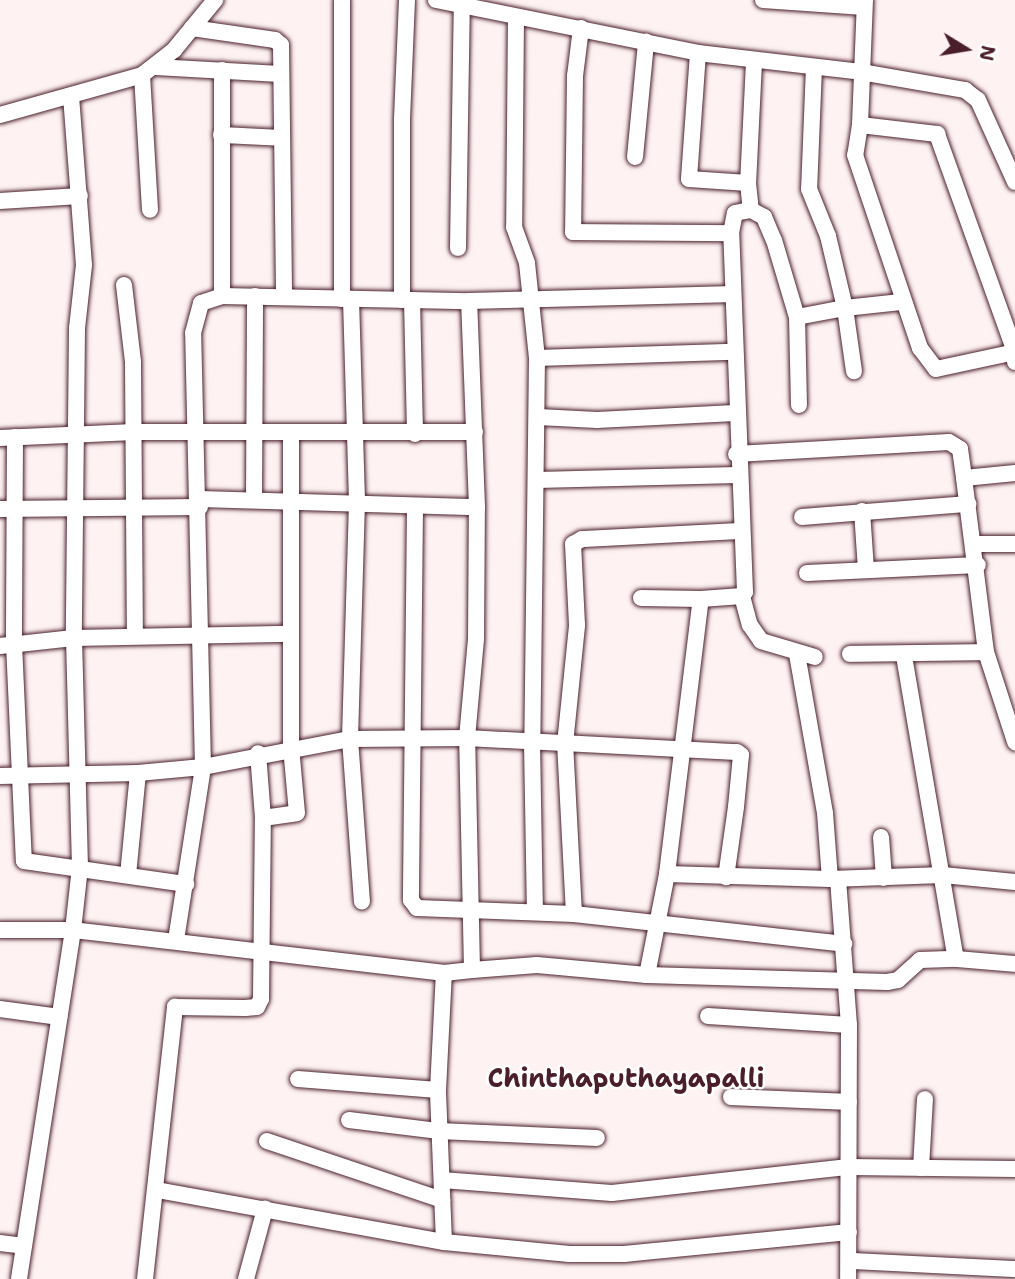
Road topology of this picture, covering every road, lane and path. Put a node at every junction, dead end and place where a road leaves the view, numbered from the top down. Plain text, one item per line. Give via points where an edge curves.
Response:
1 (215, 0) edge
2 (342, 0) edge
3 (407, 0) edge
4 (436, 0) edge
5 (763, 0) edge
6 (864, 4) edge
7 (462, 5) junction
8 (516, 17) junction
9 (581, 27) junction
10 (192, 28) junction
11 (646, 42) junction
12 (698, 53) junction
13 (754, 62) junction
14 (814, 67) junction
15 (222, 70) junction
16 (149, 71) junction
17 (861, 72) junction
18 (281, 74) junction
19 (71, 96) junction
20 (0, 115) edge
21 (860, 125) junction
22 (221, 135) junction
23 (282, 138) junction
24 (635, 157) dead end
25 (1014, 178) edge
26 (748, 183) junction
27 (80, 196) junction
28 (0, 201) edge
29 (150, 210) dead end
30 (751, 210) junction
31 (731, 233) junction
32 (458, 248) dead end
33 (124, 285) dead end
34 (730, 294) junction
35 (222, 296) junction
36 (255, 296) junction
37 (284, 297) junction
38 (346, 299) junction
39 (529, 299) junction
40 (407, 300) junction
41 (469, 301) junction
42 (901, 302) junction
43 (845, 308) junction
44 (797, 317) junction
45 (733, 352) junction
46 (1015, 352) edge
47 (537, 358) junction
48 (1015, 362) edge
49 (854, 371) dead end
50 (799, 405) dead end
51 (735, 414) junction
52 (538, 417) junction
53 (134, 432) junction
54 (475, 432) junction
55 (199, 433) junction
56 (257, 433) junction
57 (291, 433) junction
58 (354, 433) junction
59 (79, 434) junction
60 (415, 434) junction
61 (7, 438) edge
62 (736, 454) junction
63 (1015, 473) edge
64 (737, 475) junction
65 (964, 478) junction
66 (537, 480) junction
67 (254, 500) junction
68 (289, 501) junction
69 (357, 502) junction
70 (200, 503) junction
71 (968, 504) junction
72 (77, 507) junction
73 (134, 507) junction
74 (477, 507) junction
75 (8, 508) edge
76 (415, 508) junction
77 (862, 511) junction
78 (802, 517) dead end
79 (741, 531) junction
80 (974, 544) junction
81 (1015, 544) edge
82 (978, 565) junction
83 (866, 570) junction
84 (807, 573) dead end
85 (742, 596) junction
86 (641, 598) dead end
87 (701, 599) junction
88 (291, 634) junction
89 (197, 635) junction
90 (135, 636) junction
91 (74, 638) junction
92 (7, 645) edge
93 (986, 652) junction
94 (797, 654) junction
95 (850, 654) dead end
96 (904, 656) junction
97 (815, 657) dead end
98 (412, 737) junction
99 (350, 738) junction
100 (467, 738) junction
101 (1015, 742) edge
102 (532, 743) junction
103 (565, 744) junction
104 (291, 747) junction
105 (683, 749) junction
106 (258, 753) junction
107 (203, 767) junction
108 (138, 773) junction
109 (80, 774) junction
110 (21, 775) junction
111 (0, 776) edge
112 (263, 818) junction
113 (881, 837) dead end
114 (80, 867) junction
115 (667, 874) junction
116 (128, 875) junction
117 (943, 875) junction
118 (726, 877) junction
119 (884, 878) junction
120 (834, 879) junction
121 (1015, 882) edge
122 (186, 884) junction
123 (362, 902) dead end
124 (535, 912) junction
125 (469, 913) junction
126 (574, 914) junction
127 (657, 924) junction
128 (0, 930) edge
129 (73, 930) junction
130 (176, 940) junction
131 (844, 944) junction
132 (263, 953) junction
133 (956, 959) junction
134 (1015, 964) edge
135 (472, 970) junction
136 (444, 973) junction
137 (647, 975) junction
138 (846, 977) junction
139 (0, 1009) edge
140 (708, 1016) dead end
141 (58, 1017) junction
142 (849, 1024) junction
143 (298, 1079) dead end
144 (439, 1090) junction
145 (731, 1097) dead end
146 (925, 1099) dead end
147 (849, 1102) junction
148 (349, 1120) dead end
149 (439, 1130) junction
150 (597, 1138) dead end
151 (267, 1141) dead end
152 (849, 1167) junction
153 (921, 1168) junction
154 (1015, 1169) edge
155 (442, 1180) junction
156 (157, 1190) junction
157 (442, 1200) junction
158 (265, 1209) junction
159 (849, 1232) junction
160 (444, 1242) junction
161 (0, 1243) edge
162 (24, 1245) junction
163 (851, 1261) junction
164 (1015, 1269) edge
165 (19, 1279) edge
166 (145, 1279) edge
167 (246, 1279) edge
168 (848, 1279) edge

1 - 10 street
2 - 38 street
3 - 40 street
4 - 7 street
5 - 6 street
6 - 17 street
7 - 8 street
7 - 32 street
8 - 9 street
8 - 39 street via 514,227 524,248
9 - 11 street
9 - 31 street via 575,76 573,232
10 - 16 street
10 - 18 street via 279,42
11 - 12 street
11 - 24 street
12 - 13 street
12 - 26 street via 689,179
13 - 14 street
13 - 26 street
14 - 17 street
14 - 43 street via 809,189 828,236
15 - 16 street
15 - 18 street
15 - 22 street
16 - 19 street
16 - 29 street
17 - 21 street
17 - 25 street via 965,90 978,100
18 - 23 street
19 - 20 street
19 - 27 street
21 - 42 street via 855,155
21 - 46 street via 937,134
22 - 23 street
22 - 35 street
23 - 37 street
26 - 30 street
27 - 28 street
27 - 59 street via 84,265 77,328
30 - 31 street via 735,213
30 - 44 street via 764,217 774,240
31 - 34 street
33 - 53 street via 133,362
34 - 39 street
34 - 45 street
35 - 36 street
35 - 55 street via 201,303 196,313
36 - 37 street
36 - 56 street
37 - 38 street
38 - 40 street
38 - 58 street
39 - 41 street
39 - 47 street
40 - 41 street
40 - 60 street
41 - 54 street
42 - 43 street
42 - 46 street via 920,348 936,369
43 - 44 street
43 - 49 street
44 - 50 street
45 - 47 street
45 - 51 street
46 - 48 street
47 - 52 street
51 - 52 street via 597,420
51 - 62 street
52 - 66 street
53 - 55 street
53 - 59 street
53 - 73 street
54 - 60 street
54 - 74 street
55 - 56 street
55 - 70 street
56 - 57 street
56 - 67 street
57 - 58 street
57 - 68 street
58 - 60 street
58 - 69 street
59 - 61 street
59 - 72 street
61 - 75 street
62 - 64 street
62 - 65 street via 949,442 960,449
63 - 65 street
64 - 66 street
64 - 79 street
65 - 71 street
66 - 102 street
67 - 68 street
67 - 70 street
68 - 69 street
68 - 88 street
69 - 76 street
69 - 99 street
70 - 73 street
70 - 89 street
71 - 77 street
71 - 80 street
72 - 73 street
72 - 75 street
72 - 91 street
73 - 90 street
74 - 76 street
74 - 100 street via 476,639
75 - 92 street
76 - 98 street
77 - 78 street
77 - 83 street
79 - 85 street
79 - 103 street via 582,539 573,544 577,625
80 - 81 street
80 - 82 street
82 - 83 street
82 - 93 street
83 - 84 street
85 - 87 street
85 - 94 street via 750,625 761,641
86 - 87 street
87 - 105 street
88 - 89 street
88 - 104 street
89 - 90 street
89 - 107 street
90 - 91 street
91 - 92 street
91 - 109 street
92 - 110 street
93 - 96 street
93 - 101 street
94 - 97 street
94 - 120 street
95 - 96 street
96 - 117 street
98 - 99 street
98 - 100 street
98 - 125 street via 411,900 422,911
99 - 104 street
99 - 123 street
100 - 102 street
100 - 125 street
102 - 103 street
102 - 124 street
103 - 105 street
103 - 126 street
104 - 106 street
104 - 112 street via 297,813
105 - 115 street
105 - 118 street via 741,755
106 - 107 street
106 - 112 street
107 - 108 street
107 - 122 street
108 - 109 street
108 - 116 street
109 - 110 street
109 - 114 street
110 - 111 street
110 - 114 street via 24,861
112 - 132 street
113 - 119 street
114 - 116 street
114 - 129 street
115 - 118 street
115 - 127 street
116 - 122 street
117 - 119 street
117 - 121 street
117 - 133 street
118 - 120 street
119 - 120 street
120 - 131 street
122 - 130 street
124 - 125 street
124 - 126 street
125 - 135 street
126 - 127 street
127 - 131 street
127 - 137 street
128 - 129 street
129 - 130 street
129 - 141 street
130 - 132 street
131 - 138 street
132 - 136 street
132 - 156 street via 257,1007 175,1007
133 - 134 street
133 - 138 street via 920,960 898,980 887,982
135 - 136 street
135 - 137 street via 537,965
136 - 144 street
137 - 138 street
138 - 142 street
139 - 141 street
140 - 142 street
141 - 162 street
142 - 147 street
143 - 144 street
144 - 149 street
145 - 147 street
146 - 153 street
147 - 152 street
148 - 149 street
149 - 150 street
149 - 155 street
151 - 157 street
152 - 153 street
152 - 155 street via 612,1193
152 - 159 street
153 - 154 street
155 - 157 street
156 - 158 street
156 - 166 street
157 - 160 street
158 - 160 street
158 - 167 street
159 - 160 street via 624,1254
159 - 163 street
161 - 162 street
162 - 165 street
163 - 164 street
163 - 168 street

